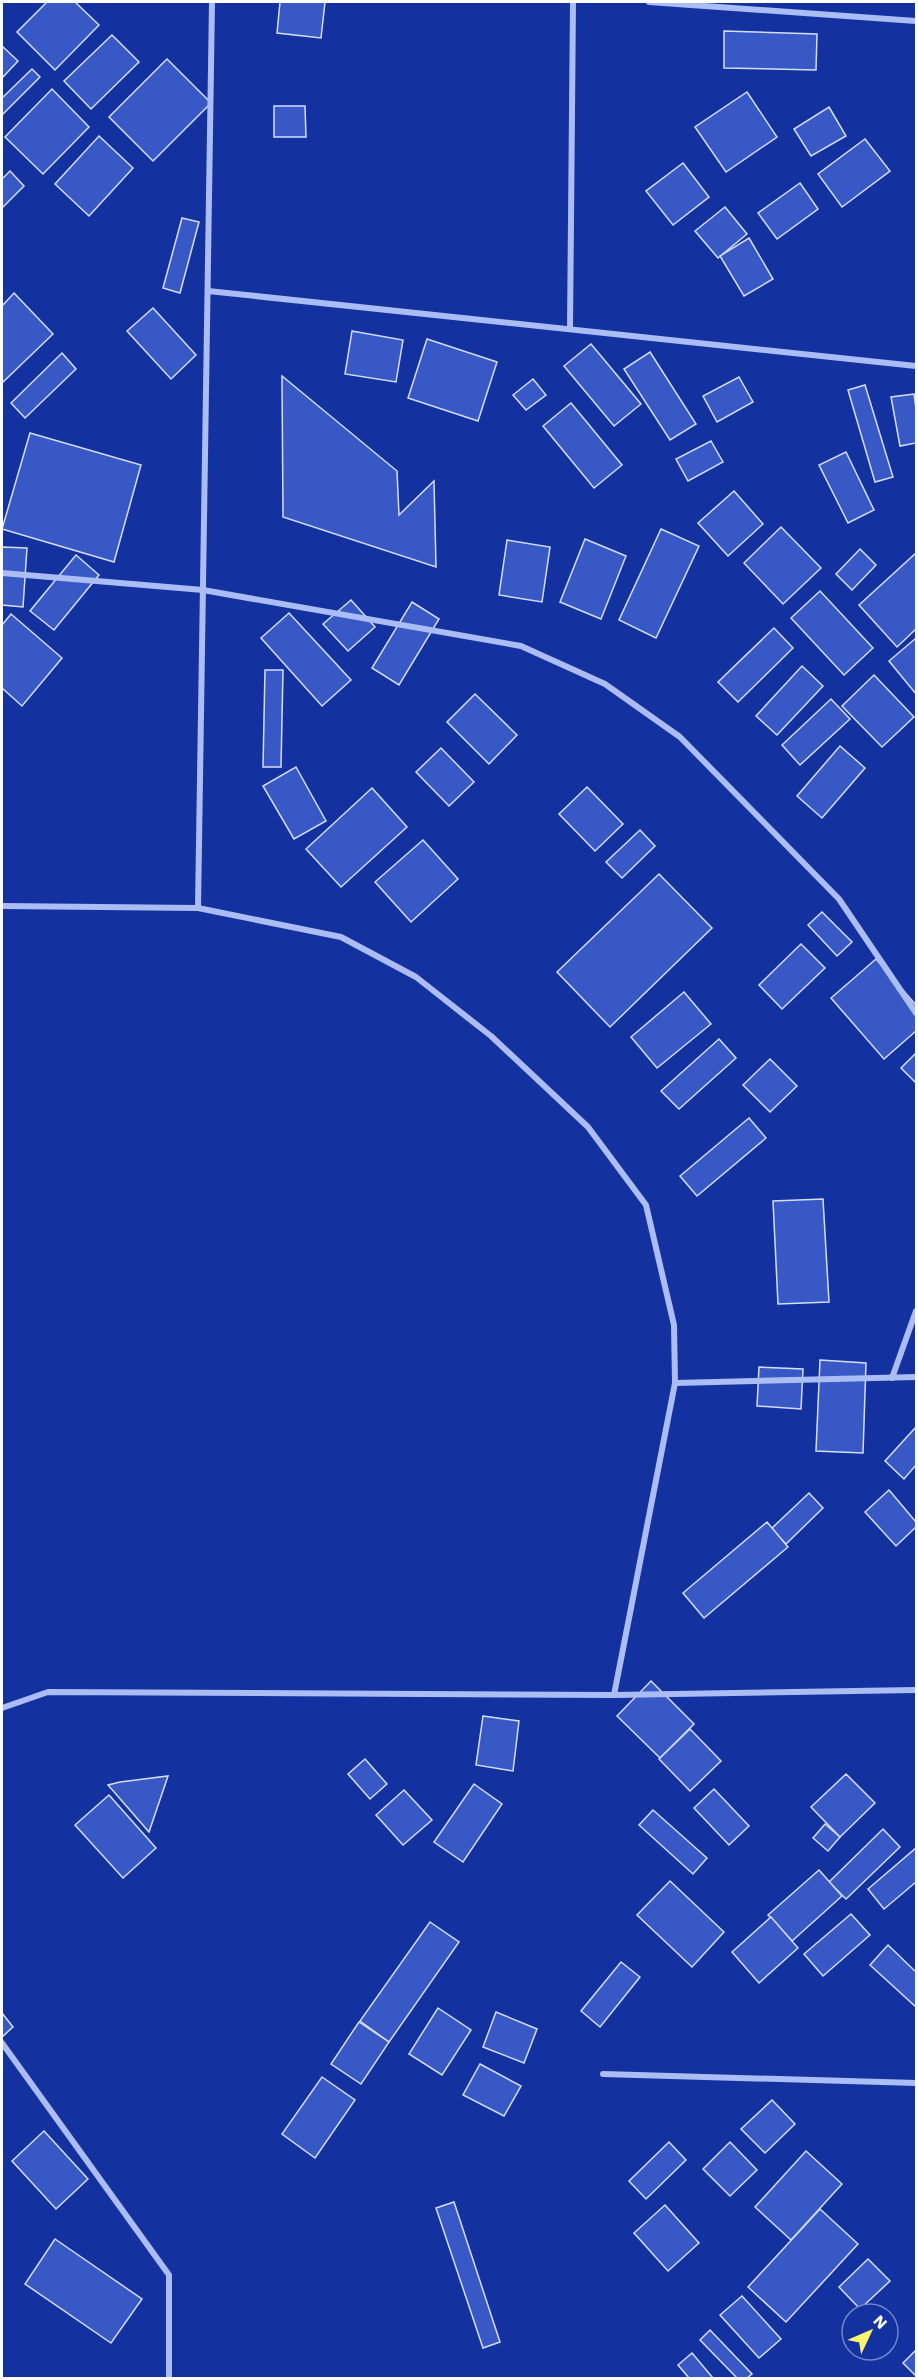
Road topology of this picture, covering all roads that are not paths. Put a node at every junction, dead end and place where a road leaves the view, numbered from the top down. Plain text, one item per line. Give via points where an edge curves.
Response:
1 (212, 2) edge
2 (573, 2) edge
3 (649, 2) edge
4 (916, 21) edge
5 (208, 291) junction
6 (570, 329) junction
7 (916, 366) edge
8 (2, 573) edge
9 (202, 590) junction
10 (2, 906) edge
11 (198, 908) junction
12 (916, 1013) edge
13 (916, 1311) edge
14 (916, 1377) edge
15 (892, 1378) junction
16 (675, 1383) junction
17 (916, 1690) edge
18 (614, 1695) junction
19 (2, 1708) edge
20 (2, 2043) edge
21 (603, 2074) dead end
22 (916, 2083) edge
23 (169, 2379) edge

1 - 5 street
2 - 6 street
3 - 4 street
5 - 6 street
5 - 9 street
6 - 7 street
8 - 9 street
9 - 11 street
9 - 12 street via 521,646 605,684 680,737 839,898
10 - 11 street
11 - 16 street via 341,937 416,977 491,1036 588,1127 646,1205 675,1325
13 - 15 street
14 - 15 street
15 - 16 street
16 - 18 street
17 - 18 street
18 - 19 street via 48,1692
20 - 23 street via 169,2275
21 - 22 street

